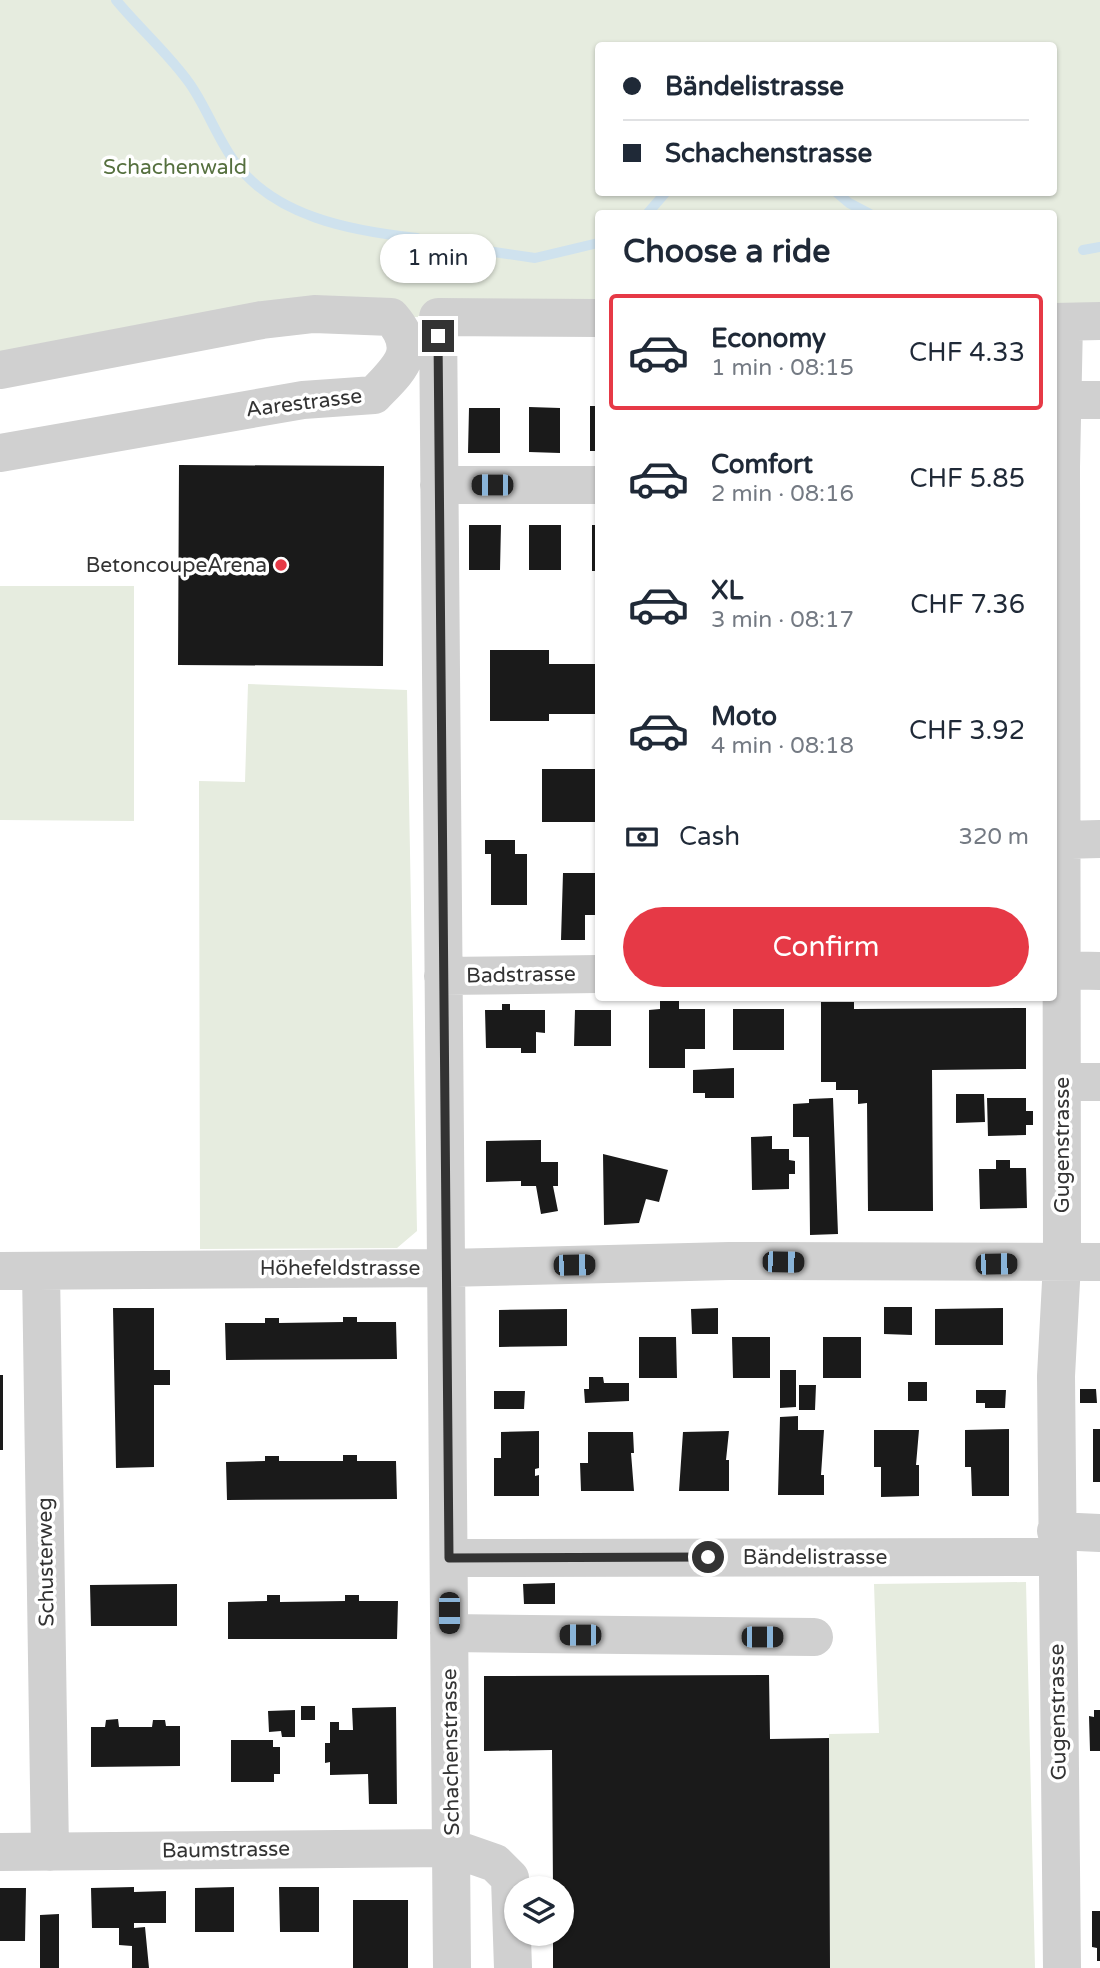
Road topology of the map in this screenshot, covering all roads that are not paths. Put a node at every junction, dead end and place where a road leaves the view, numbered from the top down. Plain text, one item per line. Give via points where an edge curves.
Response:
1 (595, 318) edge
2 (1073, 321) edge
3 (0, 370) edge
4 (1062, 400) junction
5 (1100, 400) edge
6 (0, 453) edge
7 (439, 485) junction
8 (595, 485) edge
9 (1100, 839) edge
10 (1062, 840) junction
11 (1058, 970) edge
12 (1100, 971) edge
13 (595, 974) edge
14 (443, 976) junction
15 (1063, 1082) junction
16 (1100, 1082) edge
17 (1100, 1262) edge
18 (1062, 1263) junction
19 (445, 1268) junction
20 (0, 1271) edge
21 (41, 1271) junction
22 (1100, 1533) edge
23 (1056, 1544) junction
24 (449, 1558) junction
25 (449, 1633) junction
26 (814, 1637) dead end
27 (452, 1848) junction
28 (0, 1852) edge
29 (50, 1852) junction
30 (452, 1968) edge
31 (513, 1968) edge
32 (1062, 1968) edge

1 - 7 street, Schachenstrasse via 438,317
2 - 4 street, Gugenstrasse
3 - 6 street, Aarestrasse via 314,314 391,317 405,332 407,349 396,371 374,395 303,400
4 - 5 street
4 - 10 street, Gugenstrasse
7 - 8 street
7 - 14 street, Schachenstrasse
9 - 10 street
10 - 11 street, Gugenstrasse
11 - 12 street
11 - 15 street, Gugenstrasse
13 - 14 street, Badstrasse
14 - 19 street, Schachenstrasse
15 - 16 street
15 - 18 street, Gugenstrasse
17 - 18 street, Höhefeldstrasse
18 - 19 street, Höhefeldstrasse via 729,1261
18 - 23 street, Gugenstrasse via 1056,1376
19 - 21 street, Höhefeldstrasse
19 - 24 street, Schachenstrasse
20 - 21 street, Höhefeldstrasse
21 - 29 street, Schusterweg
22 - 23 street, Bändelistrasse
23 - 24 street, Bändelistrasse
23 - 32 street, Gugenstrasse
24 - 25 street, Schachenstrasse
25 - 26 street
25 - 27 street, Schachenstrasse
27 - 29 street, Baumstrasse
27 - 30 street, Schachenstrasse
27 - 31 street, Baumstrasse via 495,1863 510,1878
28 - 29 street, Baumstrasse

